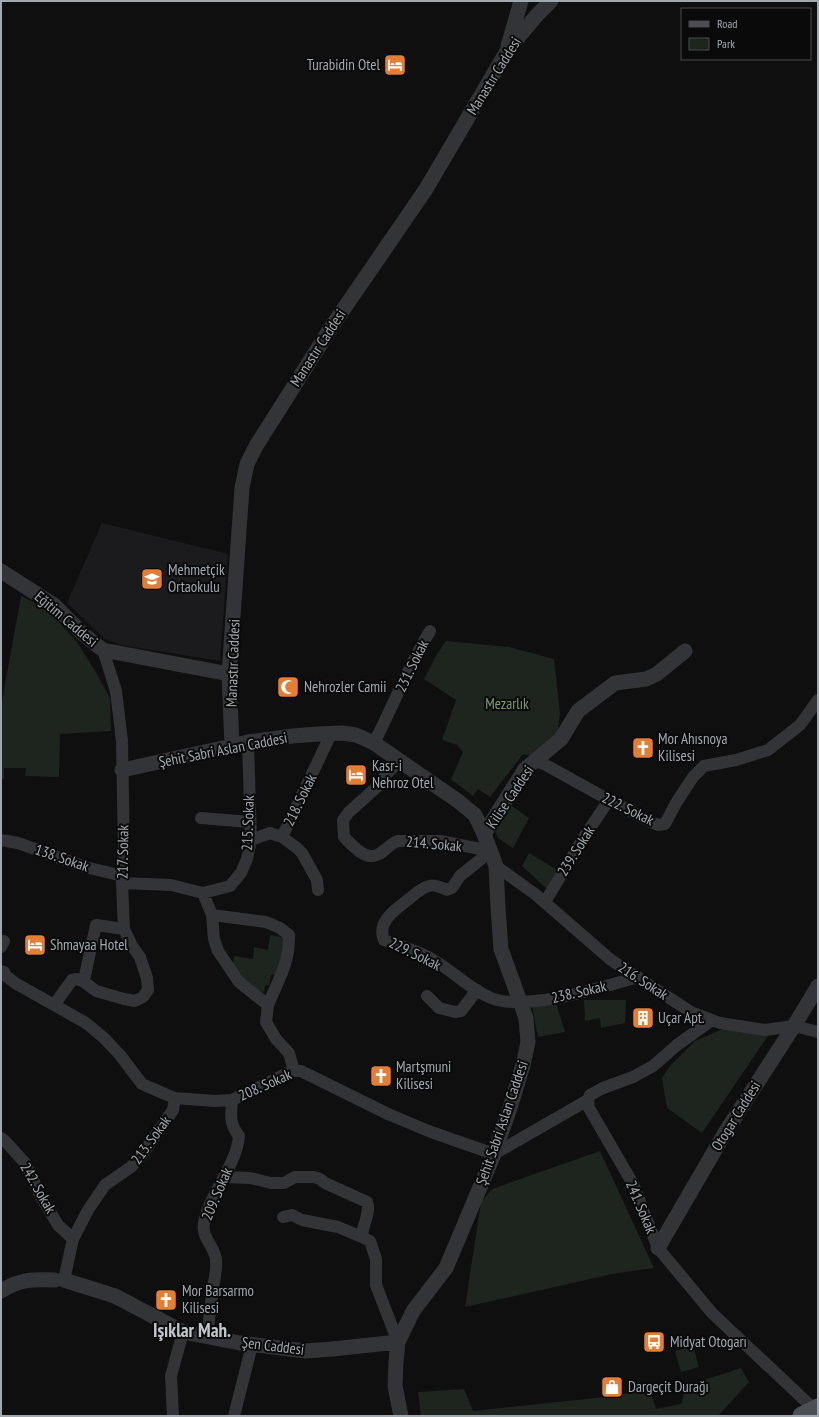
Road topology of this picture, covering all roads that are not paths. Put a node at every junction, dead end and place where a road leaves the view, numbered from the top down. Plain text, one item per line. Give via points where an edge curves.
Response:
1 (521, 1) edge
2 (552, 1) edge
3 (507, 51) junction
4 (1, 571) edge
5 (430, 631) dead end
6 (103, 650) junction
7 (685, 651) dead end
8 (230, 674) junction
9 (818, 700) edge
10 (331, 734) junction
11 (248, 742) junction
12 (374, 744) junction
13 (232, 746) junction
14 (400, 760) junction
15 (535, 761) junction
16 (122, 770) junction
17 (608, 800) junction
18 (201, 818) dead end
19 (250, 822) junction
20 (484, 834) junction
21 (282, 837) junction
22 (1, 840) edge
23 (251, 840) junction
24 (491, 851) junction
25 (496, 866) junction
26 (123, 880) junction
27 (318, 890) dead end
28 (203, 893) junction
29 (545, 902) junction
30 (212, 915) junction
31 (124, 929) junction
32 (2, 973) edge
33 (638, 977) junction
34 (83, 981) junction
35 (818, 986) edge
36 (477, 990) junction
37 (428, 996) dead end
38 (519, 1002) junction
39 (54, 1004) junction
40 (268, 1005) junction
41 (712, 1020) junction
42 (794, 1026) junction
43 (818, 1032) edge
44 (294, 1071) junction
45 (175, 1098) junction
46 (232, 1100) junction
47 (588, 1100) junction
48 (1, 1138) edge
49 (494, 1154) junction
50 (224, 1177) junction
51 (283, 1217) dead end
52 (362, 1237) junction
53 (73, 1239) junction
54 (658, 1248) junction
55 (59, 1280) junction
56 (1, 1291) edge
57 (183, 1332) junction
58 (207, 1336) junction
59 (398, 1342) junction
60 (252, 1345) junction
61 (813, 1412) edge
62 (173, 1416) edge
63 (234, 1416) edge
64 (401, 1416) edge

1 - 3 street
2 - 3 street, Manastır Caddesi
3 - 8 street, Manastır Caddesi via 426,189 332,326 247,464 242,488
4 - 6 street, Eğitim Caddesi via 54,605
5 - 12 street, 231. Sokak
6 - 8 street, Eğitim Caddesi
6 - 16 street, 217. Sokak via 116,691 122,741
7 - 15 street, Kilise Caddesi via 657,674 646,679 616,683 609,688 578,711 561,739
8 - 13 street, Manastır Caddesi
9 - 17 street, 222. Sokak via 800,725 768,750 704,766 693,777 665,824 651,822
10 - 11 street, Şehit Sabri Aslan Caddesi
10 - 12 street, Şehit Sabri Aslan Caddesi via 356,735
10 - 21 street, 218. Sokak
11 - 13 street, Şehit Sabri Aslan Caddesi
11 - 19 street, 215. Sokak
12 - 14 street, Şehit Sabri Aslan Caddesi
13 - 16 street, Şehit Sabri Aslan Caddesi
14 - 20 street, Şehit Sabri Aslan Caddesi via 475,815
14 - 24 street, 214. Sokak via 343,820 344,837 357,850 369,856 378,855 398,841 440,841
15 - 17 street, 222. Sokak
15 - 20 street, Kilise Caddesi via 525,769
16 - 26 street, 217. Sokak
17 - 29 street, 239. Sokak
18 - 19 street
19 - 23 street, 215. Sokak
20 - 24 street, Şehit Sabri Aslan Caddesi
21 - 23 street, 218. Sokak via 270,833
21 - 27 street via 302,853 317,880
22 - 26 street, 138. Sokak via 18,843
23 - 28 street, 215. Sokak via 241,873 230,886
24 - 25 street, Şehit Sabri Aslan Caddesi
24 - 36 street, 229. Sokak via 460,876 452,888 447,890 431,885 423,888 392,911 383,925 382,934 384,940 430,958
25 - 29 street, 216. Sokak
25 - 38 street, Şehit Sabri Aslan Caddesi via 501,950
26 - 28 street, 215. Sokak via 172,885
26 - 31 street, 217. Sokak
28 - 30 street
29 - 33 street, 216. Sokak via 611,960
30 - 40 street via 218,951 239,982
30 - 40 street via 266,922 289,935 286,965
31 - 34 street via 96,925
31 - 34 street via 140,957 147,978 148,990 144,997 135,1001 124,1000 96,991
32 - 39 street, 208. Sokak
33 - 38 street, 238. Sokak via 543,1000
33 - 41 street, 216. Sokak via 691,1012
34 - 39 street via 72,980
35 - 42 street, Otogar Caddesi
36 - 37 street via 461,1011 455,1012 439,1008
36 - 38 street, 229. Sokak via 491,998
38 - 49 street, Şehit Sabri Aslan Caddesi via 526,1018 528,1042
39 - 45 street, 208. Sokak via 86,1023 104,1038 142,1084
40 - 44 street via 266,1022 276,1039 289,1053
41 - 42 street, 216. Sokak via 720,1024 765,1030
41 - 47 street via 653,1066 633,1077 603,1088 590,1095
42 - 43 street, 216. Sokak
42 - 54 street, Otogar Caddesi via 726,1131
44 - 46 street, 208. Sokak
44 - 49 street, 208. Sokak via 301,1071 424,1129
45 - 46 street, 208. Sokak
45 - 53 street, 213. Sokak via 173,1110 142,1156 132,1167 105,1185
46 - 50 street, 209. Sokak via 232,1127 239,1136
47 - 49 street
47 - 54 street, 241. Sokak via 589,1108 633,1184
48 - 53 street, 242. Sokak via 25,1163 58,1225
49 - 59 street, Şehit Sabri Aslan Caddesi via 446,1268 413,1311
50 - 52 street via 250,1178 271,1183 284,1183 295,1177 320,1179 367,1202 369,1206
50 - 58 street, 209. Sokak via 203,1224 205,1238 216,1258
51 - 52 street via 292,1215 302,1220 338,1227
52 - 59 street via 370,1241 376,1260 376,1285
53 - 55 street, 213. Sokak
54 - 61 street, 241. Sokak via 712,1313
55 - 56 street, Şen Caddesi via 22,1281
55 - 57 street, Şen Caddesi via 115,1296
57 - 58 street, Şen Caddesi
57 - 62 street via 171,1376
58 - 60 street, Şen Caddesi
59 - 60 street, Şen Caddesi via 306,1351
59 - 64 street, Şehit Sabri Aslan Caddesi via 395,1386
60 - 63 street

